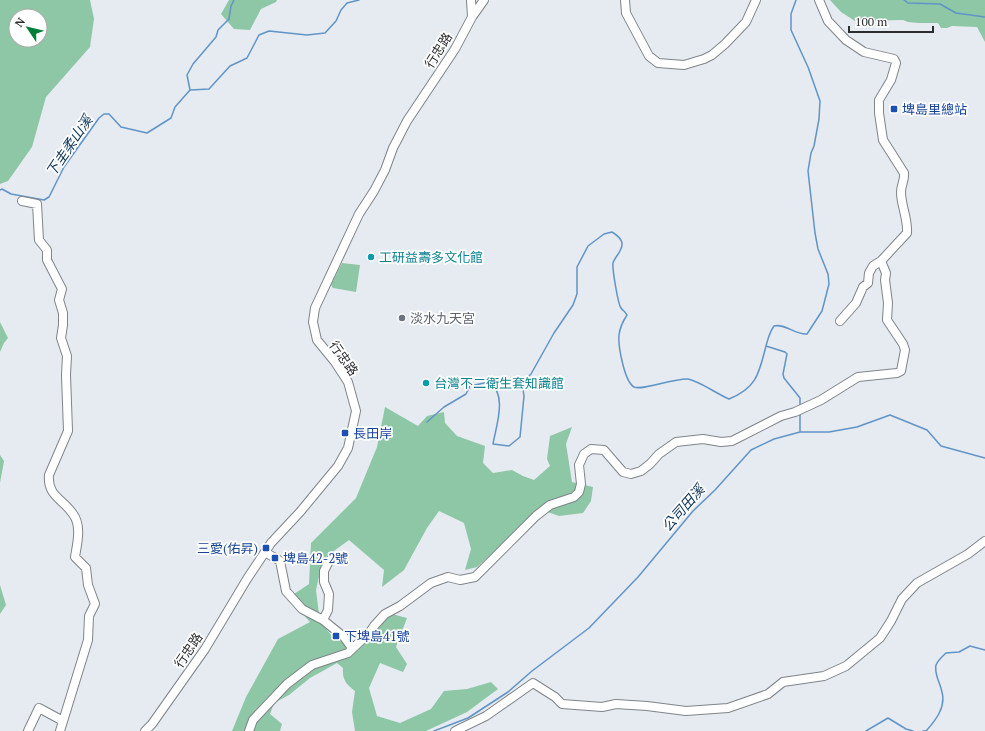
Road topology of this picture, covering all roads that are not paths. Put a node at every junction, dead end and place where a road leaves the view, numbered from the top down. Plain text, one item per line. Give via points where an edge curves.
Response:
1 (471, 0) edge
2 (484, 0) edge
3 (625, 0) edge
4 (756, 0) edge
5 (819, 0) edge
6 (472, 17) junction
7 (22, 201) dead end
8 (881, 261) junction
9 (840, 322) dead end
10 (985, 541) edge
11 (265, 552) junction
12 (329, 561) dead end
13 (323, 620) junction
14 (352, 648) junction
15 (63, 721) junction
16 (28, 731) edge
17 (60, 731) edge
18 (145, 731) edge
19 (249, 731) edge
20 (455, 731) edge

1 - 6 street
2 - 6 street, 行忠路
3 - 4 street via 626,12 649,56 658,64 684,65 712,55 725,44 746,22
5 - 8 street via 828,21 846,40 864,52 894,59 896,63 891,80 879,100 878,113 883,140 904,173 901,194 907,233
6 - 11 street, 行忠路 via 392,148 385,170 359,214 315,308 313,322 317,340 348,382 356,411 348,448 338,466
7 - 15 street via 38,204 39,240 47,250 47,260 62,289 59,300 63,313 61,338 67,356 68,431 48,482 50,489 74,515 78,533 75,557 86,568 88,585 95,604 89,616 88,640
8 - 9 street via 873,266 868,283
8 - 14 street via 886,273 887,320 905,350 900,371 858,377 821,400 781,416 732,441 703,439 676,442 650,464 631,474 623,472 604,450 591,449 584,454 579,465 581,484 579,492 574,497 550,505 536,516 475,577 460,580 448,577 431,583 385,614
10 - 20 street via 968,554 917,583 902,599 880,638 846,666 824,676 783,682 768,694 728,708 686,712 616,704 602,707 562,704 556,697 533,683 486,716
11 - 13 street via 280,561 286,591 302,609
11 - 18 street, 行忠路 via 205,649
12 - 13 street via 324,571 324,582 329,594 328,610
13 - 14 street via 344,637
14 - 19 street via 344,655 312,665 287,684 253,720
15 - 16 street via 39,708
15 - 17 street

